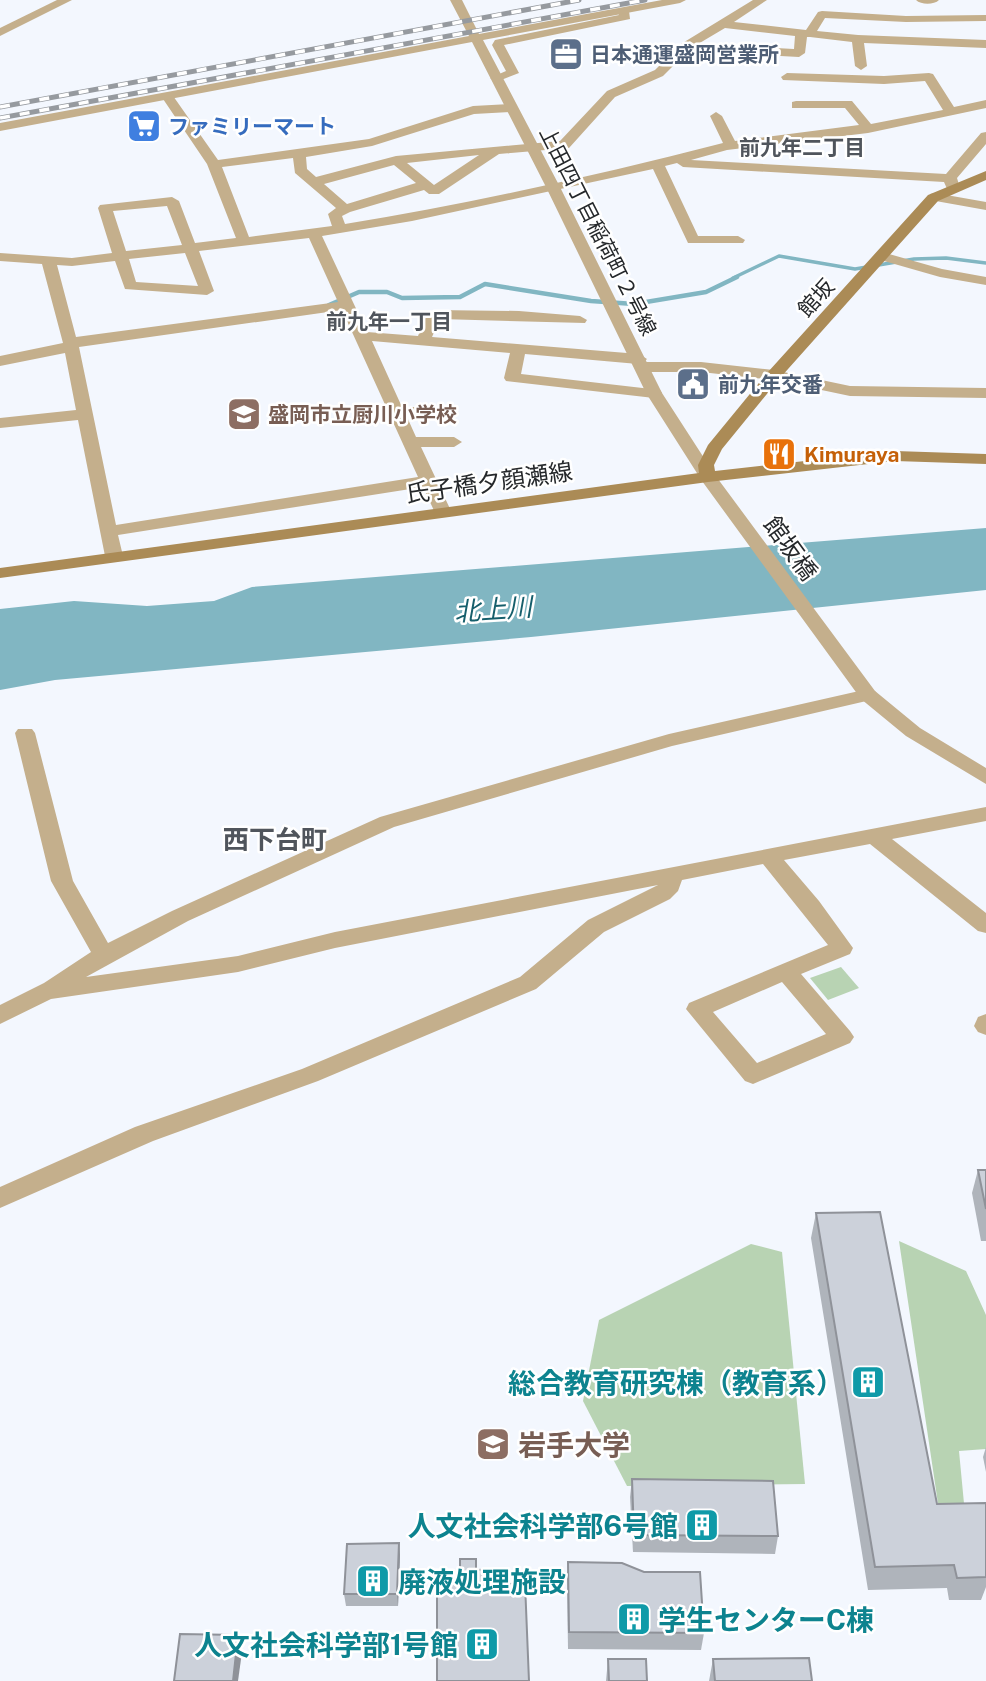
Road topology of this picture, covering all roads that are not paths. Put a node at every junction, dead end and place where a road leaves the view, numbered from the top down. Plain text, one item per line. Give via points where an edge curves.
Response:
1 (31, 0) edge
2 (66, 0) edge
3 (680, 0) edge
4 (761, 0) edge
5 (862, 0) edge
6 (922, 0) edge
7 (933, 0) edge
8 (457, 3) edge
9 (623, 11) junction
10 (865, 16) junction
11 (986, 18) edge
12 (723, 24) junction
13 (17, 25) junction
14 (0, 33) edge
15 (805, 35) junction
16 (858, 39) junction
17 (986, 44) edge
18 (685, 47) junction
19 (861, 66) dead end
20 (786, 77) dead end
21 (496, 78) junction
22 (167, 96) junction
23 (986, 104) edge
24 (796, 105) dead end
25 (511, 108) junction
26 (951, 113) junction
27 (716, 116) dead end
28 (0, 127) edge
29 (868, 129) junction
30 (986, 136) edge
31 (732, 145) junction
32 (531, 147) junction
33 (496, 150) junction
34 (299, 154) junction
35 (396, 160) junction
36 (662, 163) junction
37 (214, 164) junction
38 (983, 178) edge
39 (314, 181) junction
40 (951, 183) junction
41 (428, 184) junction
42 (553, 187) junction
43 (935, 197) junction
44 (986, 206) edge
45 (345, 209) junction
46 (340, 229) junction
47 (314, 233) junction
48 (738, 240) dead end
49 (244, 241) junction
50 (189, 248) junction
51 (120, 256) junction
52 (0, 257) edge
53 (49, 262) junction
54 (876, 262) junction
55 (986, 281) edge
56 (347, 305) junction
57 (580, 320) dead end
58 (361, 336) junction
59 (423, 342) junction
60 (71, 345) junction
61 (519, 349) junction
62 (0, 361) edge
63 (641, 363) junction
64 (774, 375) junction
65 (654, 393) junction
66 (986, 393) edge
67 (396, 412) junction
68 (448, 412) dead end
69 (86, 414) junction
70 (0, 423) edge
71 (410, 442) junction
72 (453, 442) dead end
73 (986, 459) edge
74 (708, 477) junction
75 (428, 481) junction
76 (443, 513) junction
77 (109, 531) junction
78 (114, 556) junction
79 (0, 573) edge
80 (868, 695) junction
81 (25, 733) dead end
82 (986, 777) edge
83 (986, 814) edge
84 (874, 836) junction
85 (768, 856) junction
86 (673, 875) junction
87 (986, 925) edge
88 (104, 955) junction
89 (786, 972) junction
90 (46, 991) junction
91 (0, 1015) edge
92 (0, 1198) edge

1 - 13 street
2 - 13 street
3 - 9 street
4 - 12 street
5 - 10 street
6 - 7 street
8 - 21 street, 上田四丁目稲荷町２号線
9 - 21 street via 626,17 499,42 513,73
9 - 22 street
10 - 11 street
10 - 15 street via 822,14
12 - 15 street
12 - 18 street
13 - 14 street
15 - 16 street
15 - 18 street via 799,53
16 - 17 street via 884,47
16 - 19 street
18 - 32 street via 659,73 611,94 564,145
20 - 26 street via 929,77
21 - 25 street, 上田四丁目稲荷町２号線
22 - 28 street
22 - 37 street
23 - 26 street
24 - 29 street via 848,104
25 - 32 street, 上田四丁目稲荷町２号線
25 - 34 street via 473,110 372,142
26 - 29 street
27 - 31 street
29 - 31 street
30 - 40 street
31 - 36 street
32 - 33 street
32 - 42 street, 上田四丁目稲荷町２号線
33 - 35 street
33 - 41 street via 434,191
34 - 37 street
34 - 39 street via 300,170
35 - 39 street
35 - 41 street
36 - 40 street
36 - 42 street
36 - 48 street via 692,240
37 - 49 street
38 - 40 main road, 館坂
39 - 45 street
40 - 43 main road, 館坂
41 - 45 street
42 - 46 street
42 - 63 street, 上田四丁目稲荷町２号線
43 - 44 street
43 - 54 main road, 館坂
45 - 46 street via 335,214
46 - 47 street
47 - 49 street
47 - 56 street
49 - 50 street
50 - 51 street
50 - 51 street via 207,291 130,286
50 - 51 street via 172,201 105,208
51 - 53 street
52 - 53 street
53 - 60 street
54 - 55 street
54 - 64 main road, 館坂
56 - 58 street
56 - 60 street
57 - 59 street via 434,314
58 - 59 street
58 - 67 street
59 - 61 street
60 - 62 street
60 - 69 street
61 - 63 street
61 - 65 street via 512,378
63 - 64 street
63 - 65 street, 上田四丁目稲荷町２号線
64 - 66 street via 850,391
64 - 74 main road, 館坂 via 714,448 706,465
65 - 74 street, 上田四丁目稲荷町２号線
67 - 68 street
67 - 71 street
69 - 70 street
69 - 77 street
71 - 72 street
71 - 75 street
73 - 74 main road, 氏子橋夕顔瀬線 via 895,456
74 - 76 main road, 氏子橋夕顔瀬線
74 - 80 street, 館坂橋
75 - 76 street
75 - 77 street
76 - 78 main road, 氏子橋夕顔瀬線
77 - 78 street
78 - 79 main road, 氏子橋夕顔瀬線
80 - 82 street, 館坂橋 via 913,732
80 - 88 street via 669,740 387,822
81 - 88 street via 62,881
83 - 84 street
84 - 85 street
84 - 87 street
85 - 86 street
85 - 89 street via 842,948
86 - 90 street via 335,940 238,964
86 - 92 street via 662,894 596,926 528,984 310,1076 144,1133
88 - 90 street
89 - 89 street via 697,1009 753,1075 842,1037
90 - 91 street

